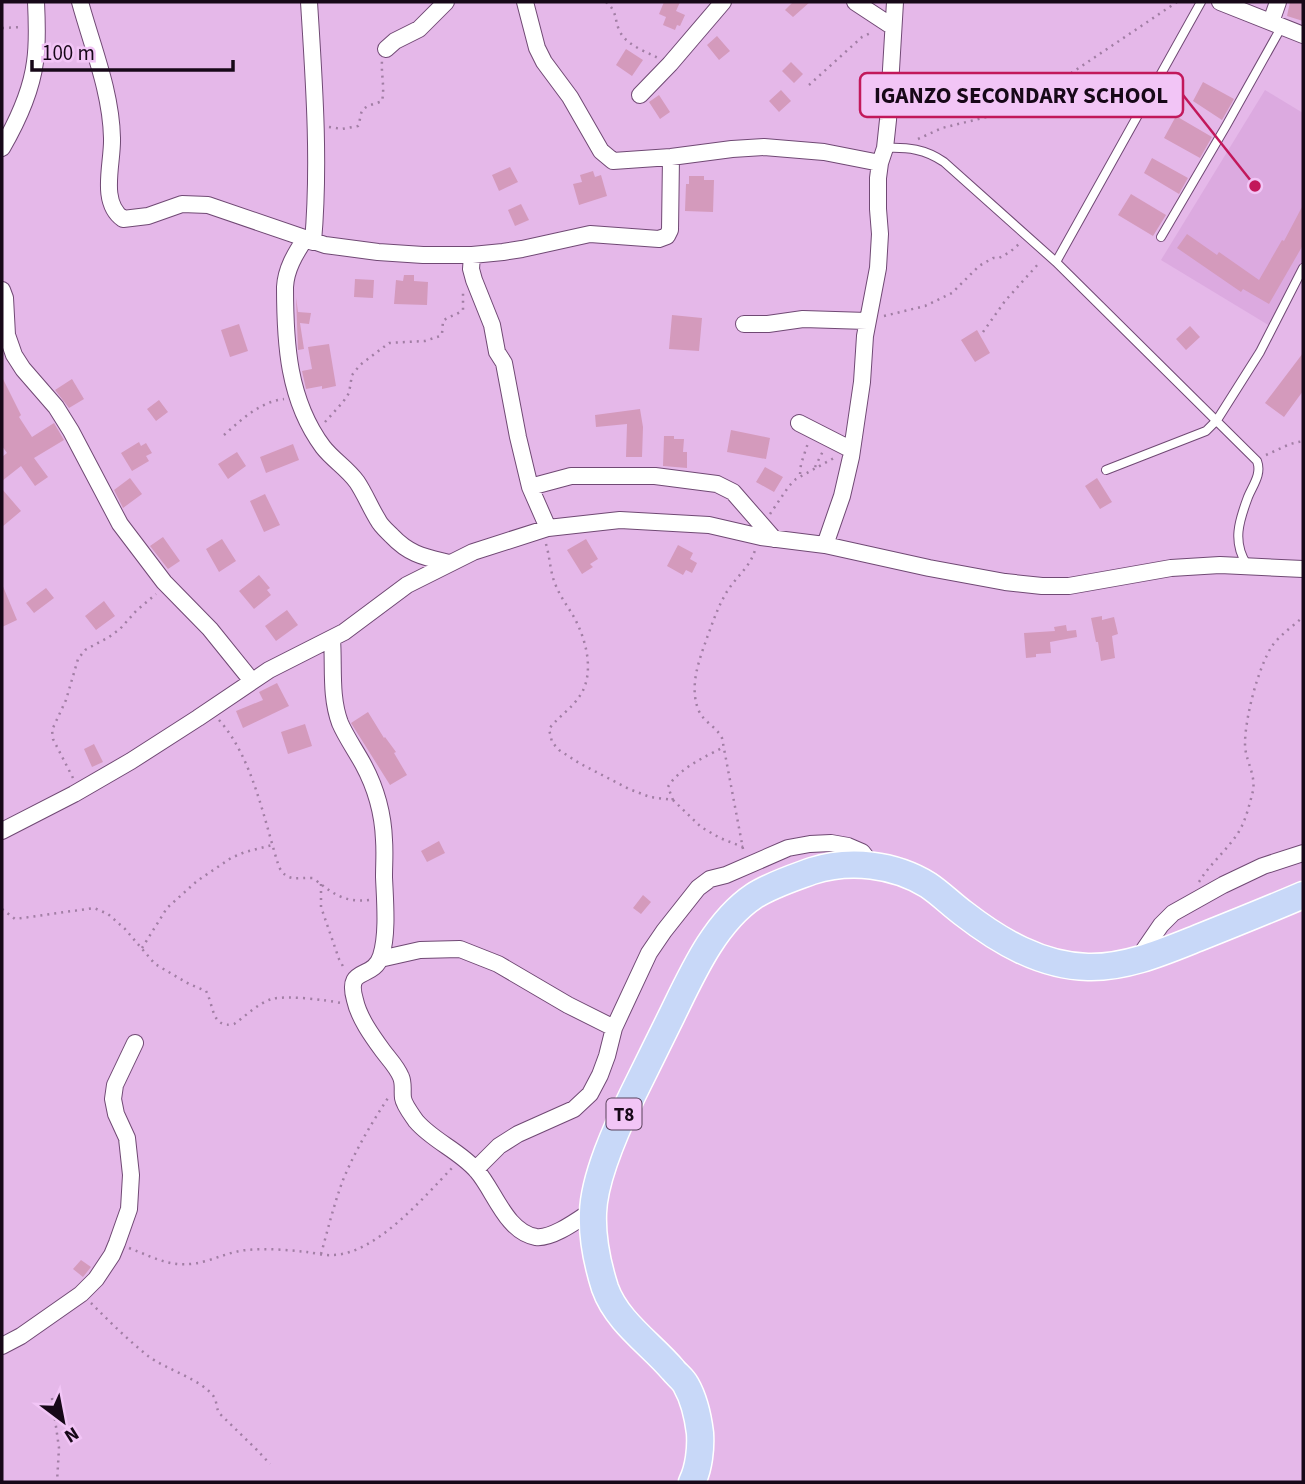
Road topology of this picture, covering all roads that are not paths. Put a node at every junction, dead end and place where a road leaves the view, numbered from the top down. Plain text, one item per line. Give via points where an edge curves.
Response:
1 (36, 2) edge
2 (80, 2) edge
3 (309, 2) edge
4 (446, 2) edge
5 (525, 2) edge
6 (723, 2) edge
7 (855, 2) edge
8 (895, 2) edge
9 (1202, 2) edge
10 (1220, 2) edge
11 (1278, 2) edge
12 (1276, 24) junction
13 (891, 25) junction
14 (1303, 35) edge
15 (386, 49) road end
16 (639, 95) dead end
17 (2, 148) edge
18 (888, 153) junction
19 (671, 157) junction
20 (1161, 237) dead end
21 (309, 241) junction
22 (471, 262) junction
23 (1056, 262) junction
24 (1303, 268) edge
25 (2, 290) edge
26 (867, 321) junction
27 (744, 324) dead end
28 (1217, 420) junction
29 (799, 423) dead end
30 (851, 450) junction
31 (1106, 470) dead end
32 (530, 486) junction
33 (545, 529) junction
34 (766, 534) junction
35 (825, 545) junction
36 (449, 562) junction
37 (1248, 567) junction
38 (1303, 569) edge
39 (332, 639) junction
40 (253, 681) junction
41 (2, 831) edge
42 (1303, 853) edge
43 (873, 866) junction
44 (1303, 895) edge
45 (380, 960) junction
46 (1137, 960) junction
47 (614, 1028) junction
48 (135, 1043) dead end
49 (476, 1169) junction
50 (593, 1210) junction
51 (2, 1346) edge
52 (692, 1482) edge

1 - 17 street via 35,63 27,96
2 - 21 street via 110,117 109,190 116,213 123,219 136,219 182,204 208,205
3 - 21 street via 316,198
4 - 15 street via 419,29
5 - 19 street via 544,62 601,151 613,161
6 - 16 street
7 - 13 street
8 - 13 street
9 - 23 lane
10 - 12 street
11 - 12 street
12 - 14 street
12 - 20 lane via 1226,126
13 - 18 street
18 - 19 street via 764,147
18 - 23 lane via 917,149 936,156
18 - 26 street via 877,190 880,248
19 - 22 street via 667,236 646,239 590,234
21 - 22 street
21 - 36 street via 285,277 287,354 305,417 400,545 411,553
22 - 32 street via 504,363
23 - 28 lane
24 - 28 lane via 1260,352
25 - 40 street via 7,335 15,355 56,407 120,524 167,585
26 - 27 street via 803,319
26 - 30 street
28 - 31 lane via 1206,431
28 - 37 lane via 1259,468 1237,540
29 - 30 street
30 - 35 street
32 - 33 street
32 - 34 street via 571,476 706,481 733,492
33 - 34 street via 620,520 709,525
33 - 36 street
34 - 35 street
35 - 37 street via 1042,586 1069,586 1171,569
36 - 39 street via 407,585
37 - 38 street
39 - 40 street
39 - 45 street via 335,708 380,806 385,842
40 - 41 street via 131,761
42 - 46 street via 1263,866 1173,913
43 - 46 highway, T8 via 928,885 985,929 1043,959 1103,967
43 - 47 street via 862,852 848,846 810,844 710,879 698,888 649,953
43 - 50 highway, T8 via 825,867 780,883 754,896 715,935 626,1107 603,1164
44 - 46 highway, T8
45 - 47 street via 420,950 460,949 498,964
45 - 49 street via 353,981 358,1009 401,1077 403,1101 415,1120
47 - 49 street via 590,1094 574,1109 499,1146
48 - 51 street via 113,1099 127,1138 131,1175 129,1209 112,1255 81,1294
49 - 50 street via 512,1222 535,1237 569,1226
50 - 52 highway, T8 via 595,1245 606,1290 617,1311 686,1384 698,1416 701,1444

